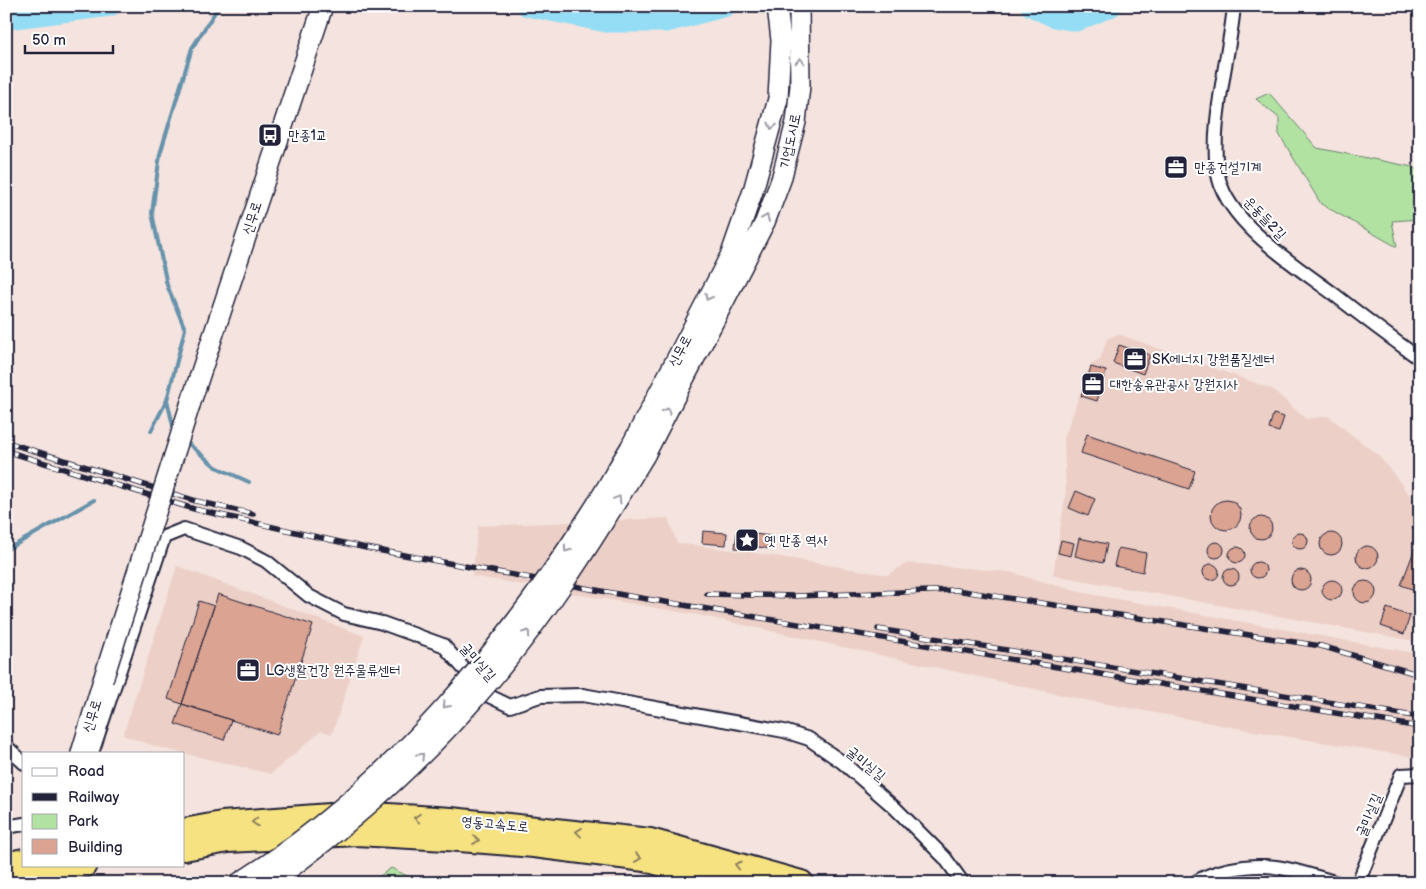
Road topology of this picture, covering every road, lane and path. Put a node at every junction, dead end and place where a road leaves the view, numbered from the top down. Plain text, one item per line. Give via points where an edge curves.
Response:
1 (323, 6) edge
2 (1234, 6) edge
3 (776, 7) edge
4 (800, 8) edge
5 (738, 258) junction
6 (1419, 360) edge
7 (6, 746) edge
8 (81, 752) edge
9 (92, 752) edge
10 (22, 761) edge
11 (1420, 774) edge
12 (22, 824) edge
13 (6, 827) edge
14 (185, 831) edge
15 (185, 848) edge
16 (22, 861) edge
17 (6, 865) edge
18 (76, 867) edge
19 (270, 875) edge
20 (6, 883) edge
21 (238, 883) edge
22 (731, 883) edge
23 (802, 883) edge
24 (963, 883) edge
25 (1194, 883) edge
26 (1338, 883) edge
27 (1358, 883) edge

1 - 8 main road, 신무로, bridge via 190,404
2 - 6 street, 운동들2길 via 1217,127 1218,179 1224,194 1236,213 1270,247
3 -> 5 main road, 기업도시로 via 781,40 778,99
5 -> 4 main road, 기업도시로 via 768,215 790,149 800,86
5 - 19 main road, 신무로, bridge via 599,531 522,640 476,697 416,761 323,844
7 - 10 street
9 - 24 street, 굴미실길 via 164,537 184,529 266,560 309,596 344,614 382,623 443,645 488,695 510,706 540,696 583,696 784,731 809,739 842,762 895,808 945,858
11 - 27 street, 굴미실길 via 1401,775
12 - 13 street
23 -> 14 highway, 영동고속도로 via 650,841 460,821 356,814 222,824
15 -> 22 highway, 영동고속도로 via 228,840 357,833 447,838 645,859
16 - 17 highway, bridge
18 - 20 highway, bridge
19 - 21 main road
25 - 26 street via 1230,870 1266,866

